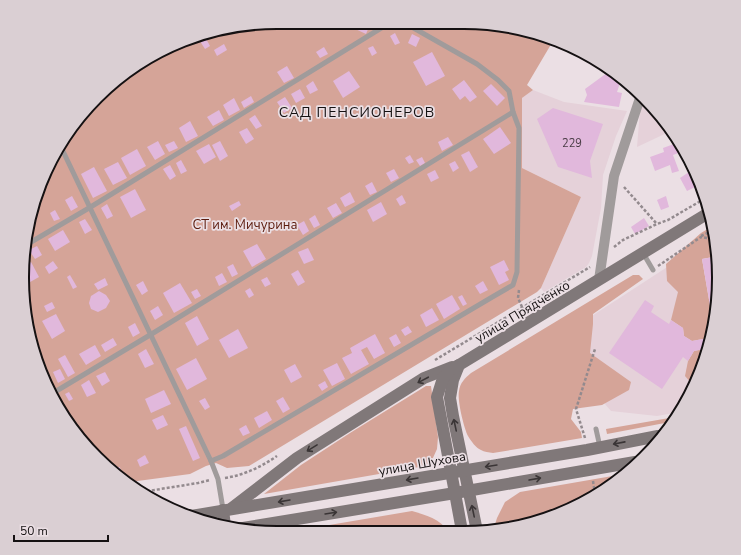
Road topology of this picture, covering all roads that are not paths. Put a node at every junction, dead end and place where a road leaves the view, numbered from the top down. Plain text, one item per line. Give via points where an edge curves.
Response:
1 (380, 29) edge
2 (415, 29) edge
3 (639, 102) edge
4 (513, 112) junction
5 (62, 152) edge
6 (89, 208) junction
7 (704, 215) edge
8 (32, 242) edge
9 (644, 253) junction
10 (653, 270) road end
11 (599, 280) junction
12 (150, 335) junction
13 (459, 365) junction
14 (57, 391) edge
15 (596, 429) dead end
16 (654, 437) edge
17 (600, 447) junction
18 (211, 461) junction
19 (628, 463) edge
20 (464, 470) junction
21 (451, 473) junction
22 (469, 490) junction
23 (455, 493) junction
24 (226, 510) junction
25 (202, 514) edge
26 (225, 520) edge
27 (261, 525) edge
28 (476, 525) edge
29 (461, 526) edge

1 - 6 lane
2 - 4 lane via 477,64 498,80 509,91
3 - 11 street via 614,176
4 - 12 lane
4 - 18 lane via 519,128 517,272 513,284
5 - 6 lane
6 - 8 lane
6 - 12 lane
7 - 9 main road, улица Прядченко
9 - 10 lane
9 - 11 main road, улица Прядченко
11 - 13 main road, улица Прядченко
12 - 14 lane
12 - 18 lane
20 -> 13 main road via 450,398
13 - 21 main road via 443,378 437,397
13 -> 24 main road via 424,378 297,458
15 - 17 lane
16 -> 17 main road, улица Шухова
17 -> 20 main road, улица Шухова
18 - 24 lane
22 -> 19 main road
20 - 21 main road, улица Шухова
20 - 22 main road
21 - 23 main road
21 -> 24 main road, улица Шухова
22 - 23 main road
28 -> 22 main road
27 -> 23 main road
23 - 29 main road
24 - 25 main road, улица Шухова
24 - 26 main road

